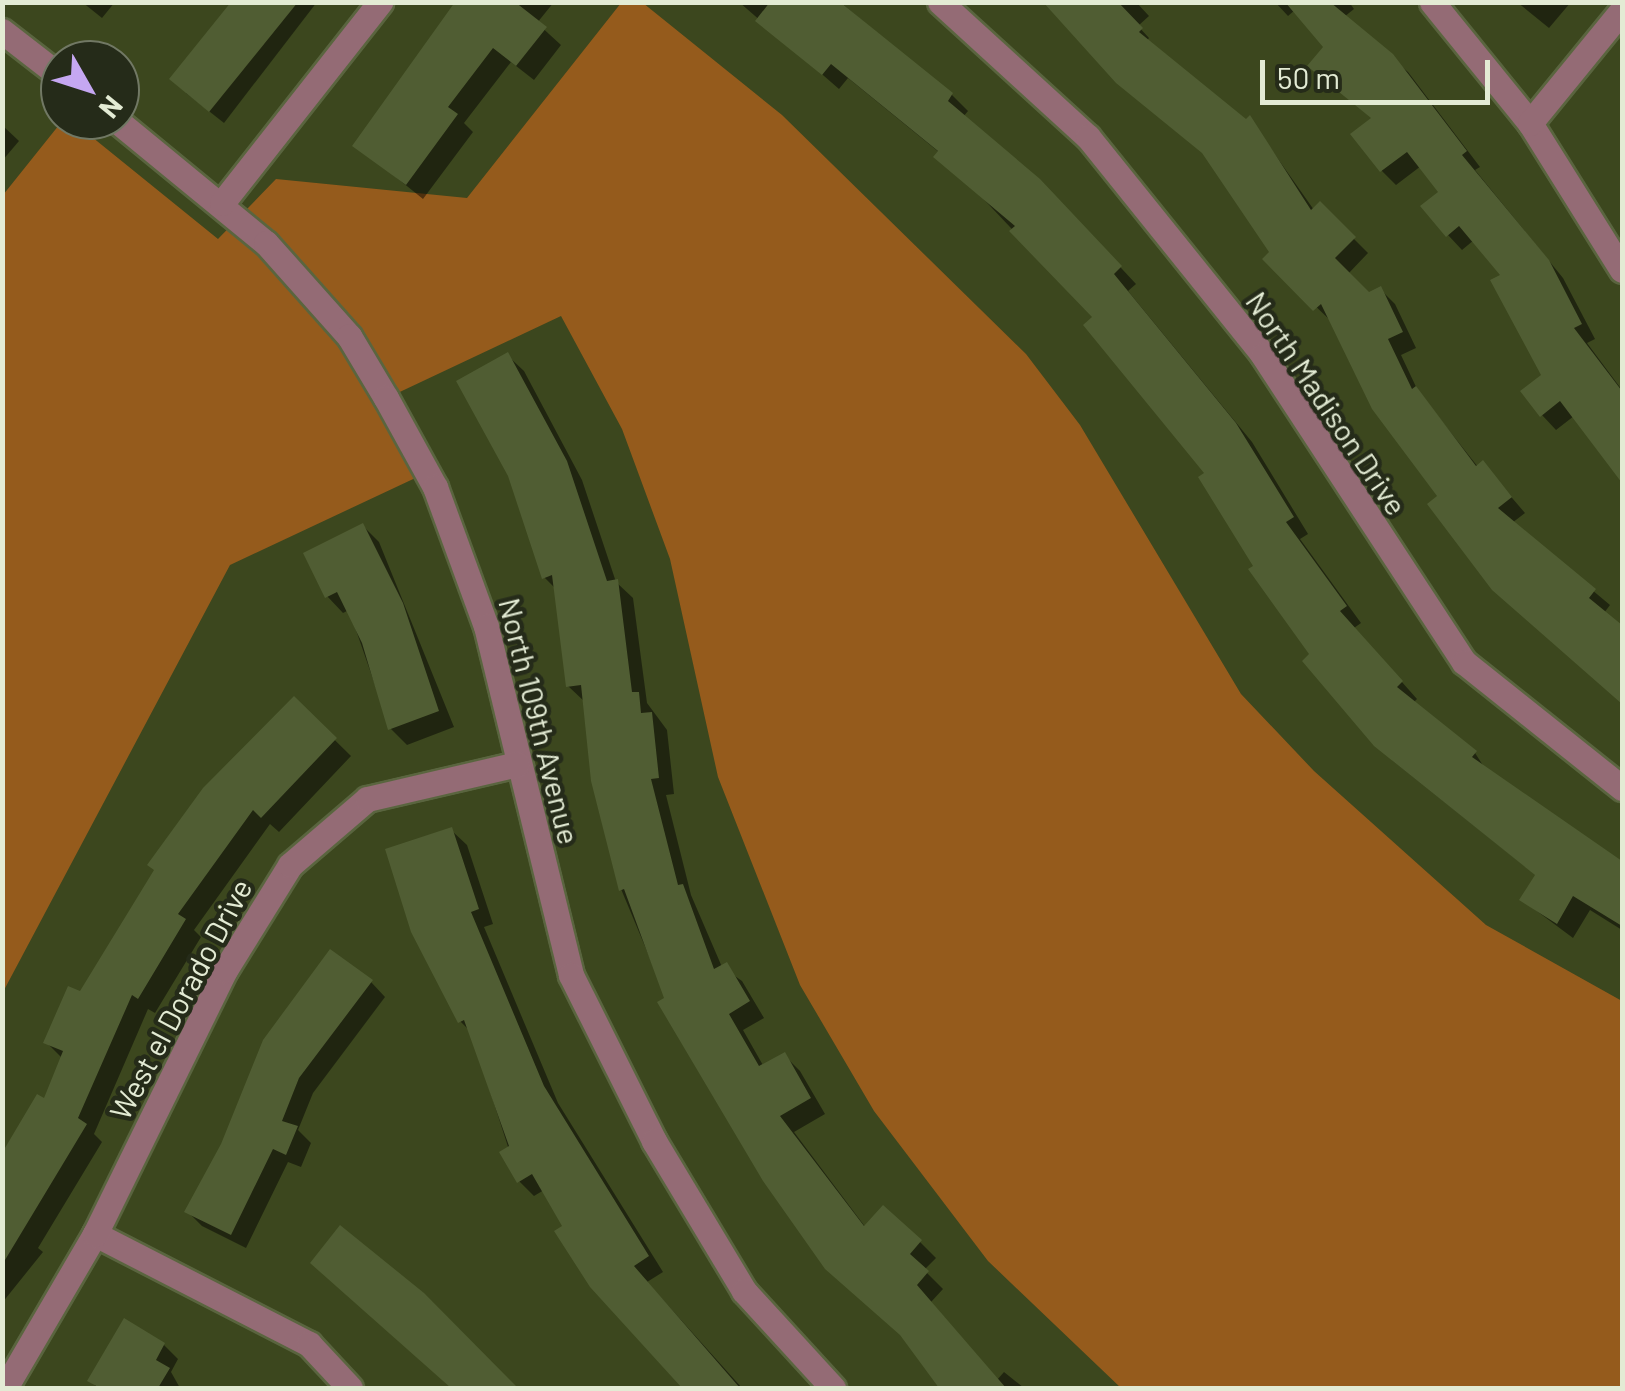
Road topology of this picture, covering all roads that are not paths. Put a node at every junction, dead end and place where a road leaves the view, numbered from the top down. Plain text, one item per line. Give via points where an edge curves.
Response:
1 (380, 2) edge
2 (940, 2) edge
3 (1432, 2) edge
4 (1622, 10) edge
5 (2, 31) edge
6 (40, 60) edge
7 (1530, 124) junction
8 (140, 139) edge
9 (222, 203) junction
10 (1622, 270) edge
11 (517, 764) junction
12 (1622, 788) edge
13 (95, 1234) junction
14 (6, 1388) edge
15 (350, 1388) edge
16 (833, 1388) edge

1 - 9 street
2 - 12 street, North Madison Drive via 1088,137 1263,355 1464,662
3 - 7 street
4 - 7 street
5 - 6 street
7 - 10 street
8 - 9 street, North 109th Avenue
9 - 11 street, North 109th Avenue via 349,336 434,487 486,626
11 - 13 street, West el Dorado Drive via 367,798 290,865 226,970
11 - 16 street, North 109th Avenue via 570,975 654,1141 744,1291
13 - 14 street, West el Dorado Drive
13 - 15 street via 309,1344

